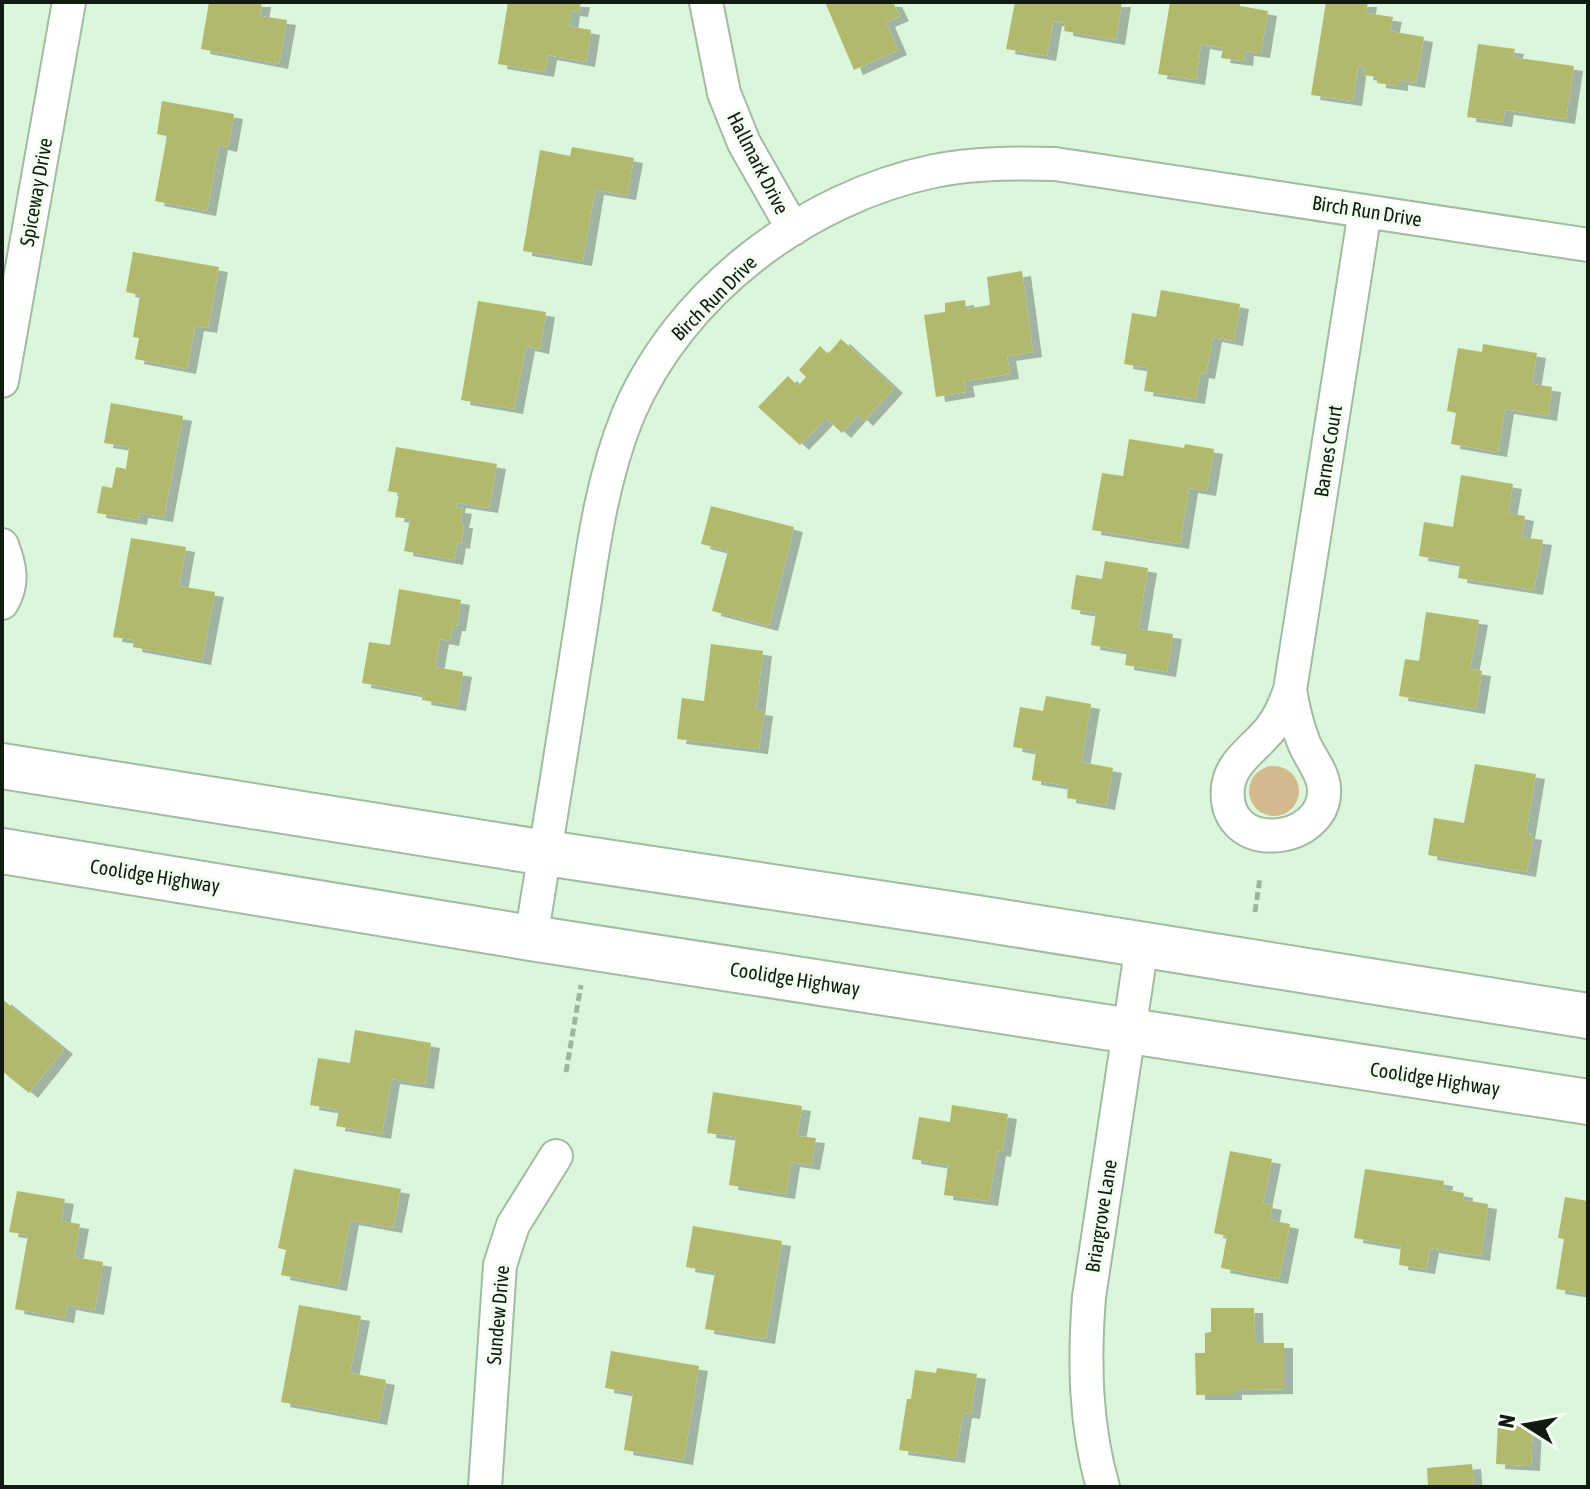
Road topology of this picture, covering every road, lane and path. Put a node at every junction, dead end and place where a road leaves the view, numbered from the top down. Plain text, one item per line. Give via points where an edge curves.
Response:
1 (69, 2) edge
2 (706, 2) edge
3 (1365, 211) junction
4 (793, 229) junction
5 (1588, 245) edge
6 (2, 381) edge
7 (2, 545) edge
8 (2, 603) edge
9 (1290, 690) dead end
10 (2, 766) edge
11 (2, 851) edge
12 (546, 853) junction
13 (1260, 878) dead end
14 (1255, 912) dead end
15 (531, 938) junction
16 (1142, 945) junction
17 (581, 985) dead end
18 (1588, 1016) edge
19 (1130, 1032) junction
20 (566, 1072) dead end
21 (1588, 1102) edge
22 (556, 1156) dead end
23 (485, 1487) edge
24 (1103, 1487) edge

1 - 6 street, Spiceway Drive
2 - 4 street, Hallmark Drive via 724,93 744,143
3 - 4 street, Birch Run Drive via 1089,167 1015,163 975,165 894,183
3 - 5 street, Birch Run Drive
3 - 9 street, Barnes Court
4 - 12 street, Birch Run Drive via 743,264 678,330 628,415 601,501
7 - 8 street via 10,583
10 - 12 main road
11 - 15 main road, Coolidge Highway
12 - 15 street, Birch Run Drive
12 - 16 main road
13 - 14 path
15 - 19 main road, Coolidge Highway
16 - 18 main road
16 - 19 street, Briargrove Lane
17 - 20 path
19 - 21 main road, Coolidge Highway
19 - 24 street, Briargrove Lane via 1090,1284 1085,1351 1088,1407
22 - 23 street, Sundew Drive via 513,1225 500,1265

